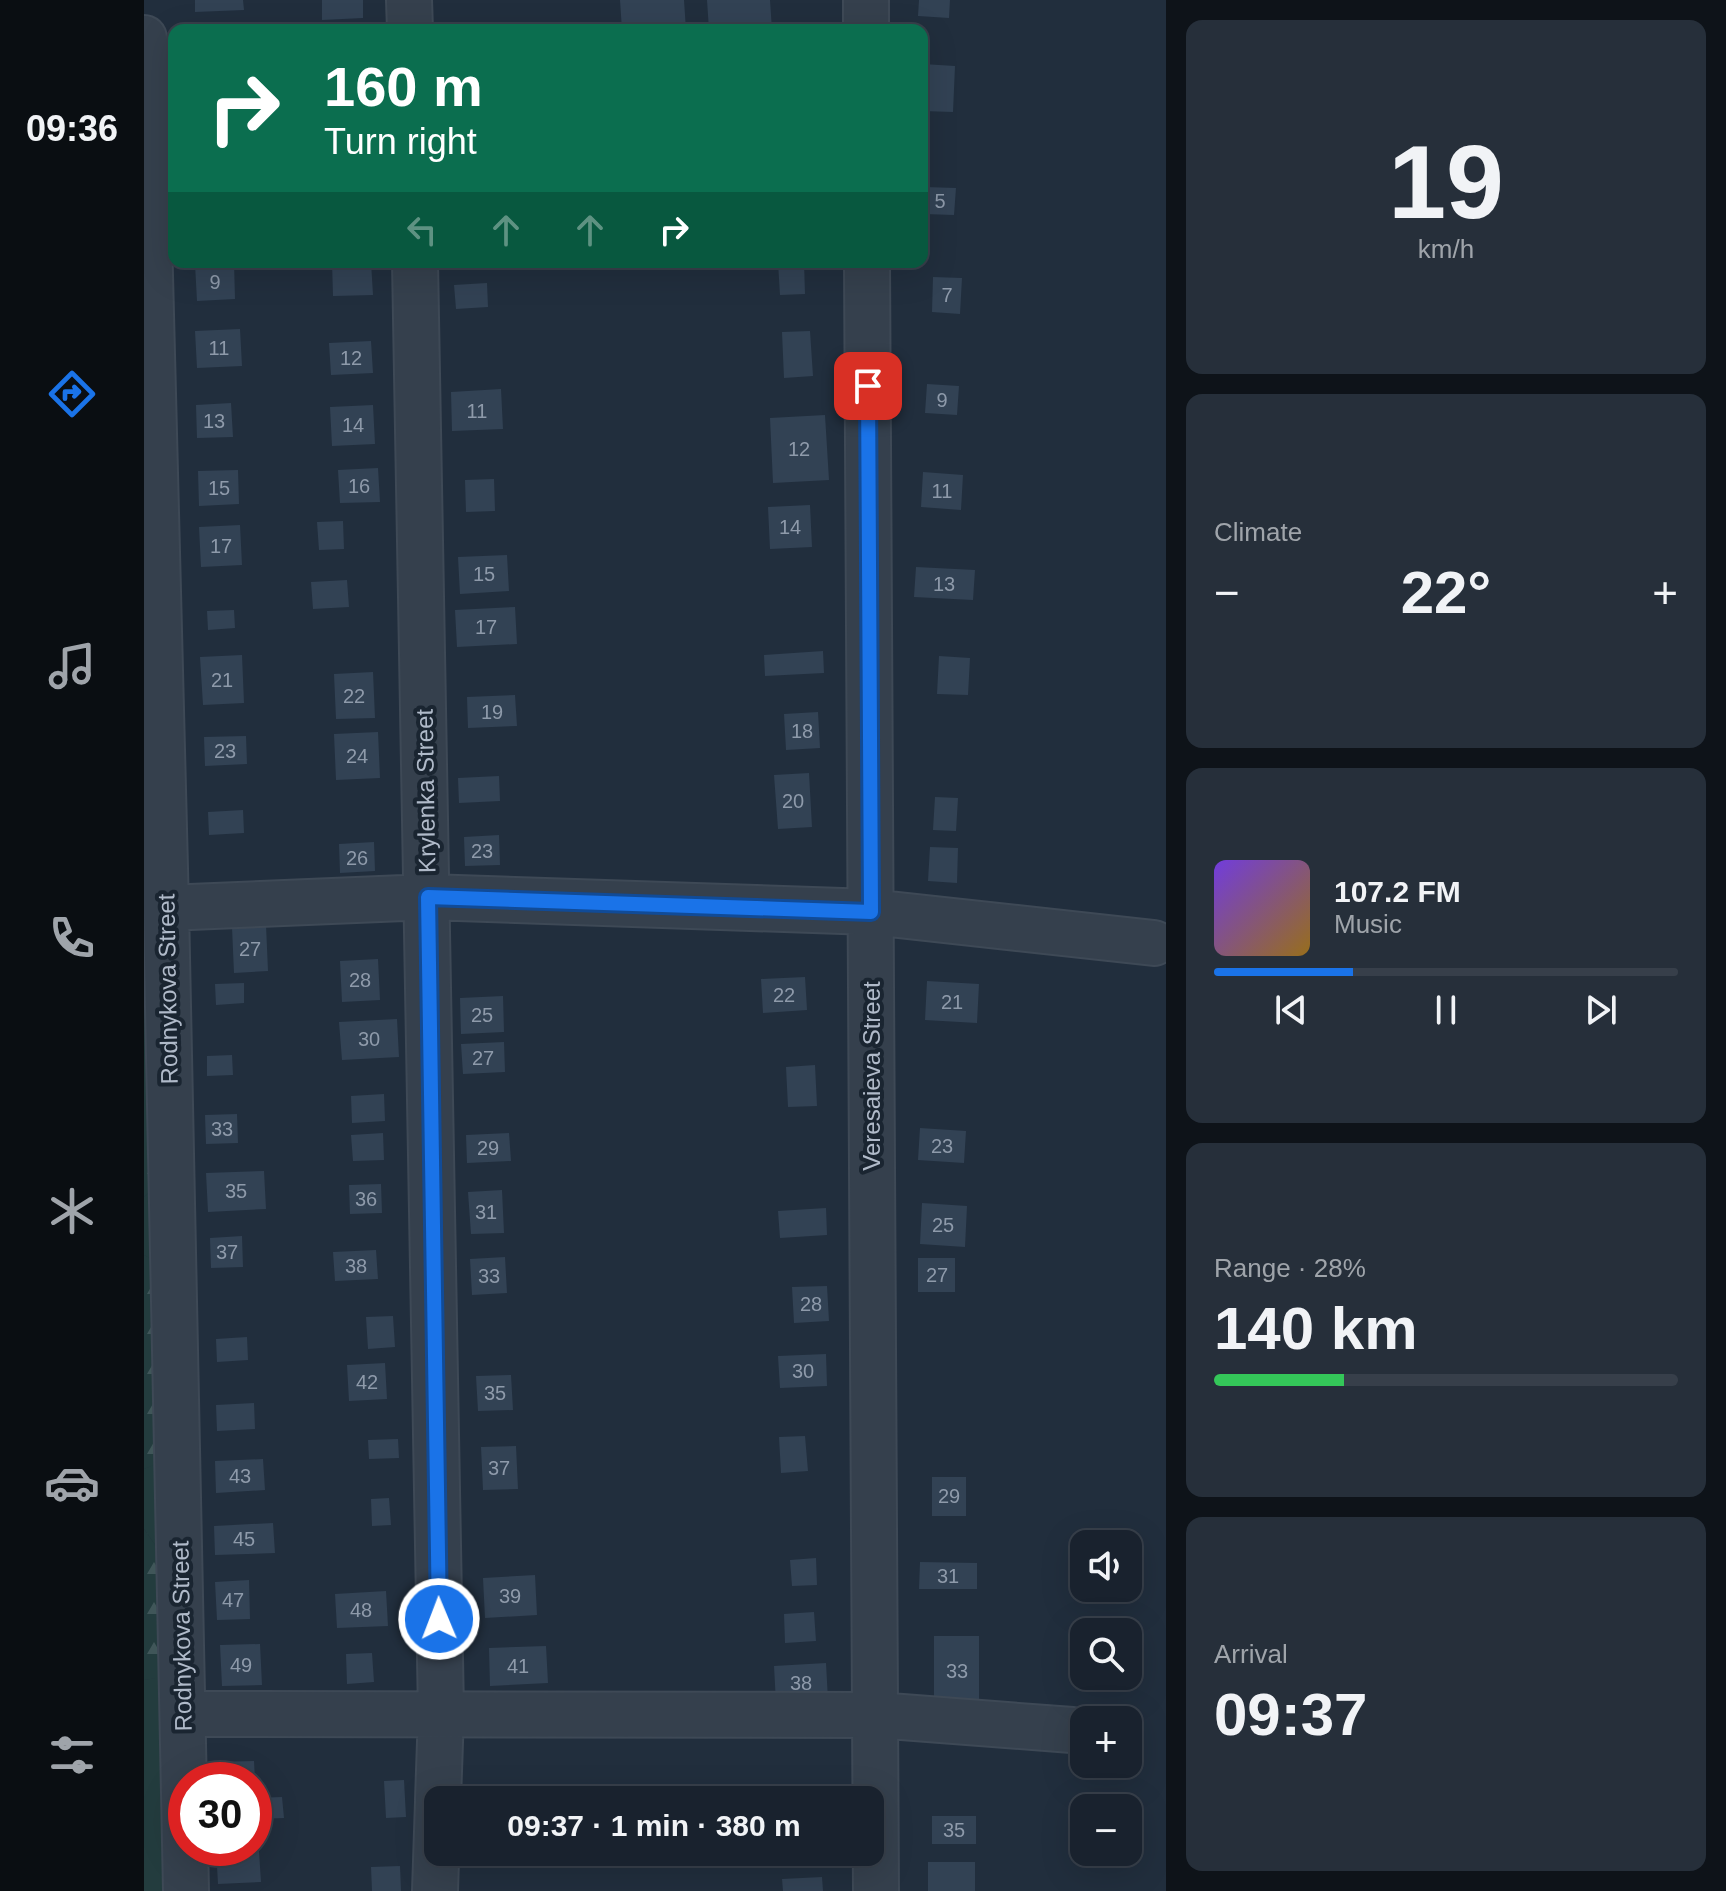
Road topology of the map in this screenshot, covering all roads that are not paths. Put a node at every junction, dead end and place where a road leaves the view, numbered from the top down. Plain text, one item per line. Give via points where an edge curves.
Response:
1 (409, 0) edge
2 (866, 0) edge
3 (410, 24) edge
4 (866, 24) edge
5 (144, 38) edge
6 (415, 268) edge
7 (867, 268) edge
8 (428, 897) junction
9 (166, 908) junction
10 (871, 912) junction
11 (1154, 943) dead end
12 (441, 1713) junction
13 (184, 1714) junction
14 (876, 1715) junction
15 (1070, 1730) edge
16 (439, 1786) edge
17 (436, 1866) edge
18 (186, 1891) edge
19 (435, 1891) edge
20 (876, 1891) edge

1 - 3 street
2 - 4 street
5 - 9 street, Rodnykova Street
6 - 8 street, Krylenka Street
7 - 10 street, Veresaieva Street
8 - 9 street
8 - 10 street
8 - 12 street, Krylenka Street
9 - 13 street, Rodnykova Street
10 - 11 street
10 - 14 street, Veresaieva Street
12 - 13 street
12 - 14 street
12 - 16 street, Krylenka Street
13 - 18 street, Rodnykova Street
14 - 15 street
14 - 20 street, Veresaieva Street
17 - 19 street, Krylenka Street

